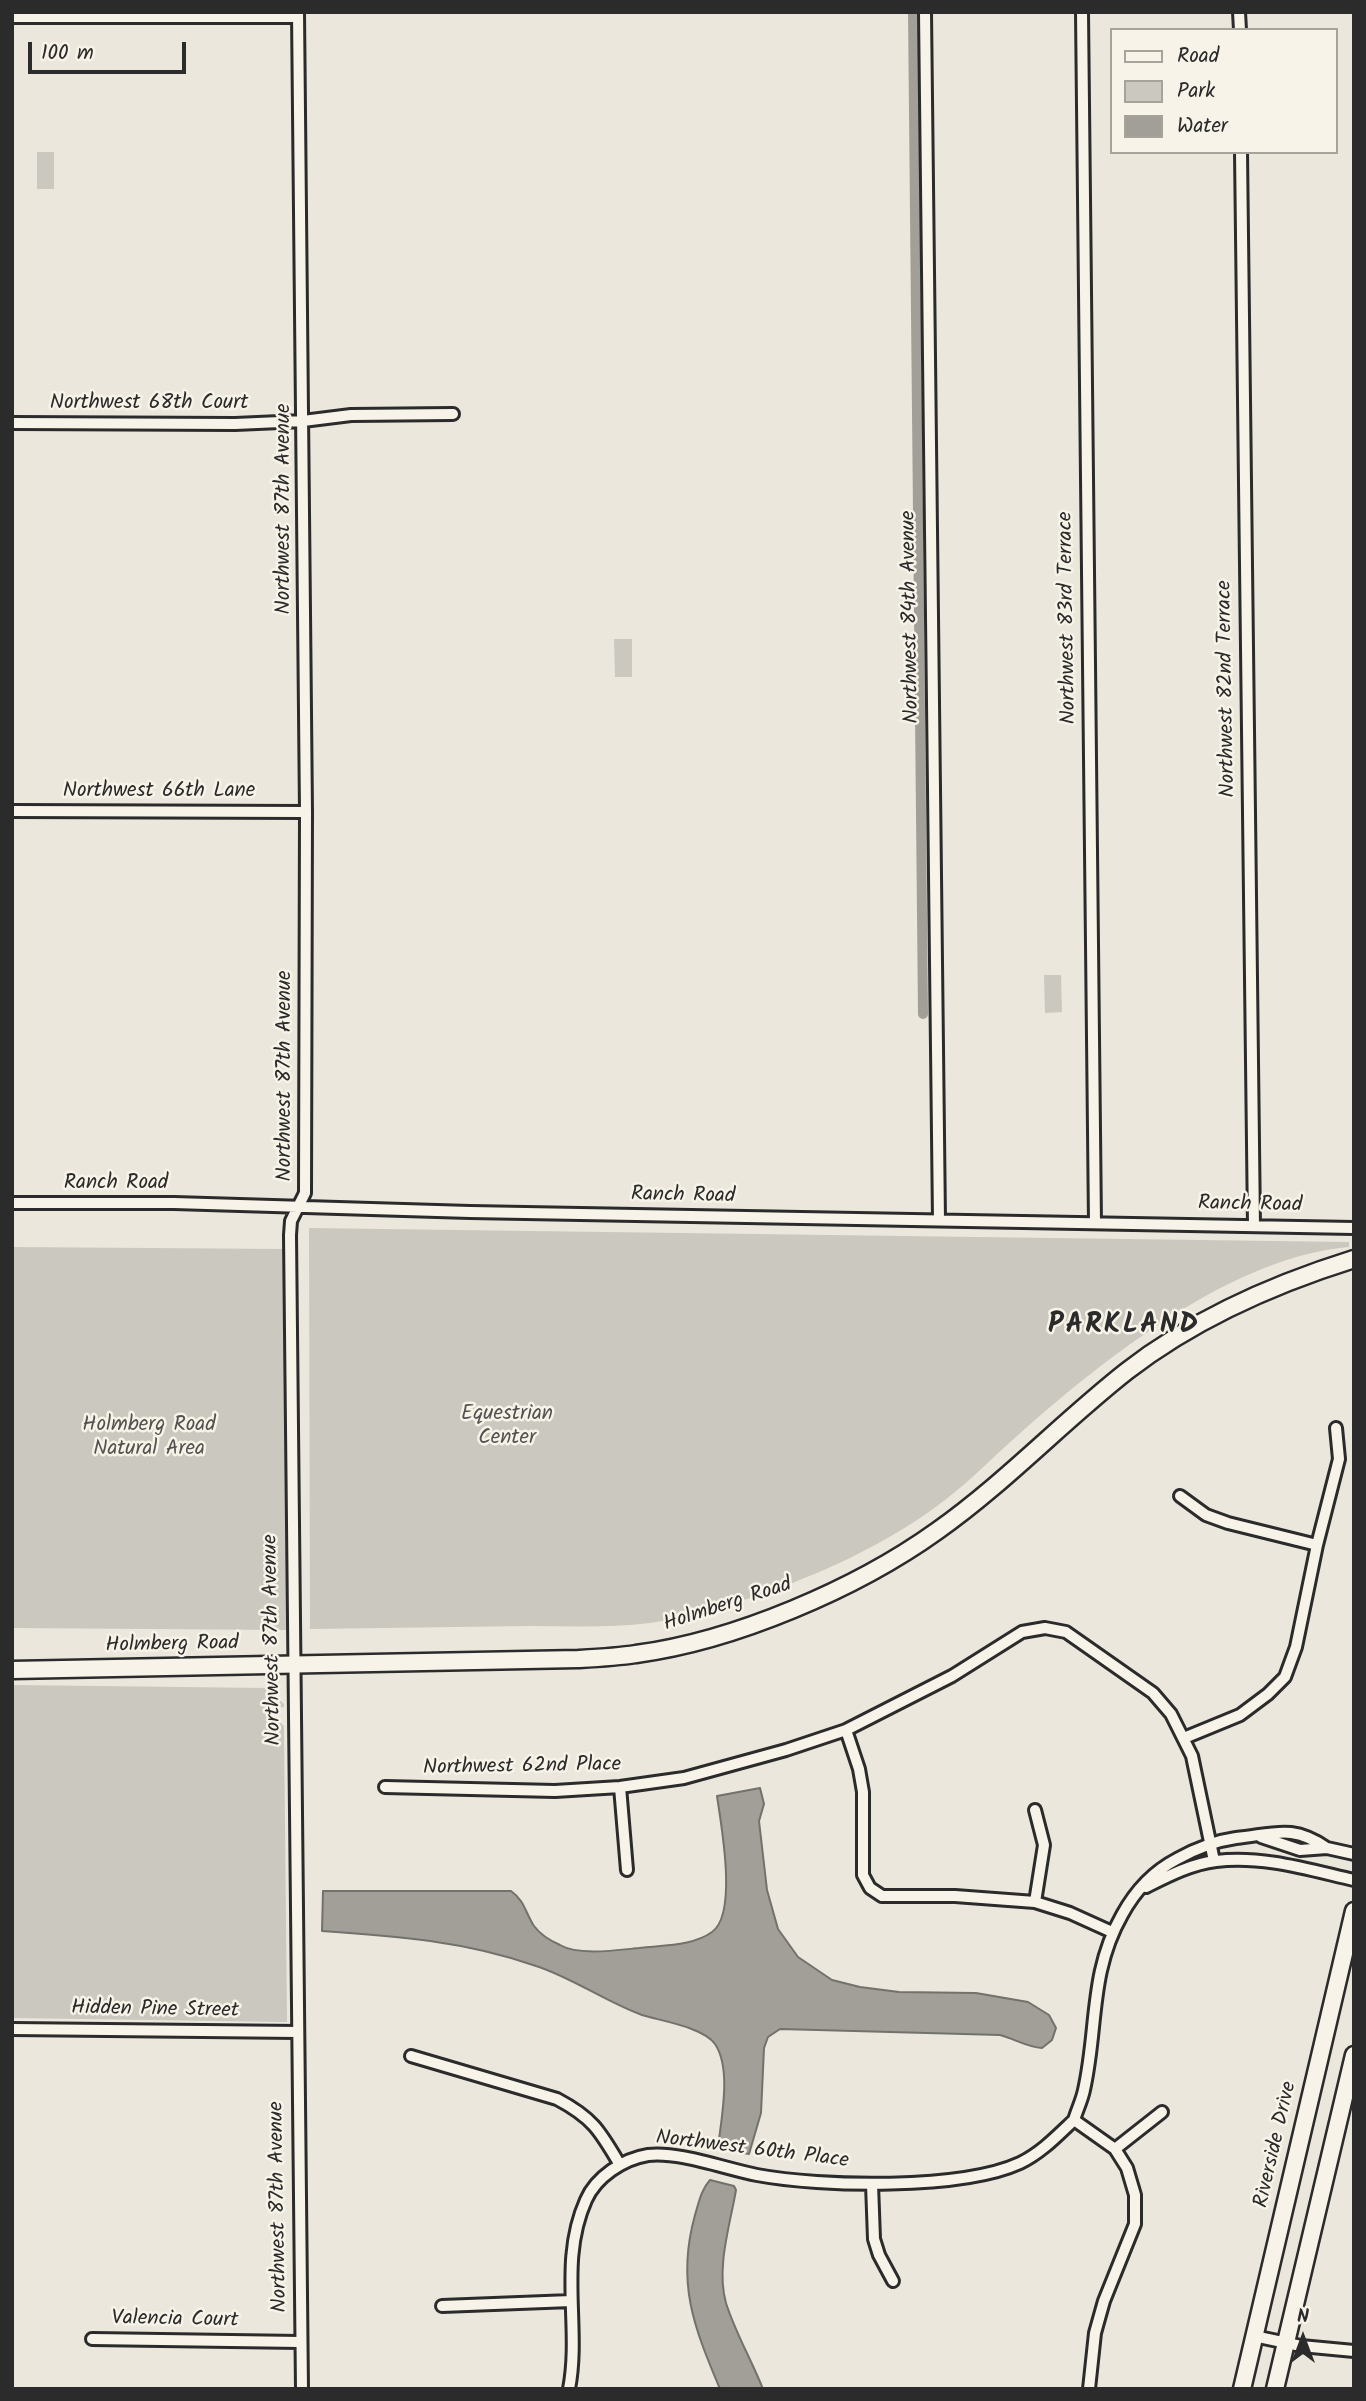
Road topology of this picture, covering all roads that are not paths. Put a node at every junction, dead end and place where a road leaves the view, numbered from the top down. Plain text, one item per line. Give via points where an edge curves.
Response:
1 (925, 12) edge
2 (1082, 12) edge
3 (298, 15) edge
4 (12, 18) edge
5 (1241, 154) edge
6 (453, 414) dead end
7 (303, 421) junction
8 (12, 423) edge
9 (12, 811) edge
10 (306, 812) junction
11 (12, 1203) edge
12 (299, 1208) junction
13 (939, 1220) junction
14 (1095, 1223) junction
15 (1254, 1226) junction
16 (1354, 1227) edge
17 (1354, 1259) edge
18 (1336, 1428) dead end
19 (1180, 1496) dead end
20 (1317, 1545) junction
21 (293, 1664) junction
22 (12, 1670) edge
23 (846, 1730) junction
24 (1184, 1738) junction
25 (385, 1787) dead end
26 (620, 1787) junction
27 (1035, 1810) dead end
28 (1259, 1836) junction
29 (1211, 1842) junction
30 (1279, 1843) junction
31 (1327, 1848) junction
32 (1354, 1854) edge
33 (1214, 1861) junction
34 (1275, 1864) junction
35 (627, 1870) dead end
36 (1354, 1880) edge
37 (1134, 1893) junction
38 (1035, 1902) junction
39 (1354, 1911) edge
40 (1112, 1933) junction
41 (12, 2029) edge
42 (298, 2032) junction
43 (1354, 2055) edge
44 (411, 2056) dead end
45 (1162, 2112) dead end
46 (1074, 2120) junction
47 (1115, 2149) junction
48 (620, 2165) junction
49 (872, 2184) junction
50 (894, 2281) dead end
51 (570, 2301) junction
52 (442, 2306) dead end
53 (1254, 2336) junction
54 (92, 2339) dead end
55 (300, 2342) junction
56 (1285, 2343) junction
57 (1354, 2351) edge
58 (302, 2389) edge
59 (569, 2389) edge
60 (1089, 2389) edge
61 (1242, 2389) edge
62 (1275, 2389) edge

1 - 13 street, Northwest 84th Avenue
2 - 14 street, Northwest 83rd Terrace
3 - 4 street
3 - 7 street, Northwest 87th Avenue
5 - 15 street, Northwest 82nd Terrace
6 - 7 street, Northwest 68th Court via 351,415
7 - 8 street, Northwest 68th Court
7 - 10 street, Northwest 87th Avenue
9 - 10 street, Northwest 66th Lane
10 - 12 street, Northwest 87th Avenue via 305,1193
11 - 12 street, Ranch Road
12 - 13 street, Ranch Road
12 - 21 street, Northwest 87th Avenue via 290,1235
13 - 14 street, Ranch Road
14 - 15 street, Ranch Road
15 - 16 street, Ranch Road
17 - 21 street, Holmberg Road via 1274,1287 1181,1335 1130,1369 934,1533 827,1595 760,1622 636,1654
18 - 20 street via 1339,1459
19 - 20 street via 1206,1515 1228,1523
20 - 24 street via 1296,1647 1285,1677 1240,1714
21 - 22 street, Holmberg Road
21 - 42 street, Northwest 87th Avenue
23 - 24 street, Northwest 62nd Place via 952,1676 1021,1632 1045,1628 1066,1632 1153,1693
23 - 26 street, Northwest 62nd Place via 684,1778
23 - 38 street via 863,1793 863,1875 870,1888 883,1896
24 - 29 street
25 - 26 street, Northwest 62nd Place via 555,1791
26 - 35 street
27 - 38 street via 1044,1845
28 - 29 street
28 - 30 street
28 - 31 street via 1295,1833
29 - 33 street
29 - 37 street via 1163,1866
30 - 31 street via 1300,1850
30 - 34 street
31 - 32 street
33 - 34 street
33 - 37 street via 1171,1874
34 - 36 street
37 - 40 street
38 - 40 street
39 - 53 street, Riverside Drive
40 - 46 street via 1103,1954 1084,2092
41 - 42 street, Hidden Pine Street
42 - 55 street, Northwest 87th Avenue
43 - 56 street
44 - 48 street via 557,2099 598,2128
45 - 47 street
46 - 47 street
46 - 49 street, Northwest 60th Place via 1047,2146 1019,2163 946,2179
47 - 60 street via 1135,2195 1135,2224 1094,2336
48 - 49 street, Northwest 60th Place via 646,2155 665,2155 760,2176
48 - 51 street via 601,2178 587,2197 573,2243
49 - 50 street via 874,2239
51 - 52 street
51 - 59 street
53 - 56 street
53 - 61 street, Riverside Drive
54 - 55 street, Valencia Court
55 - 58 street, Northwest 87th Avenue
56 - 57 street
56 - 62 street

